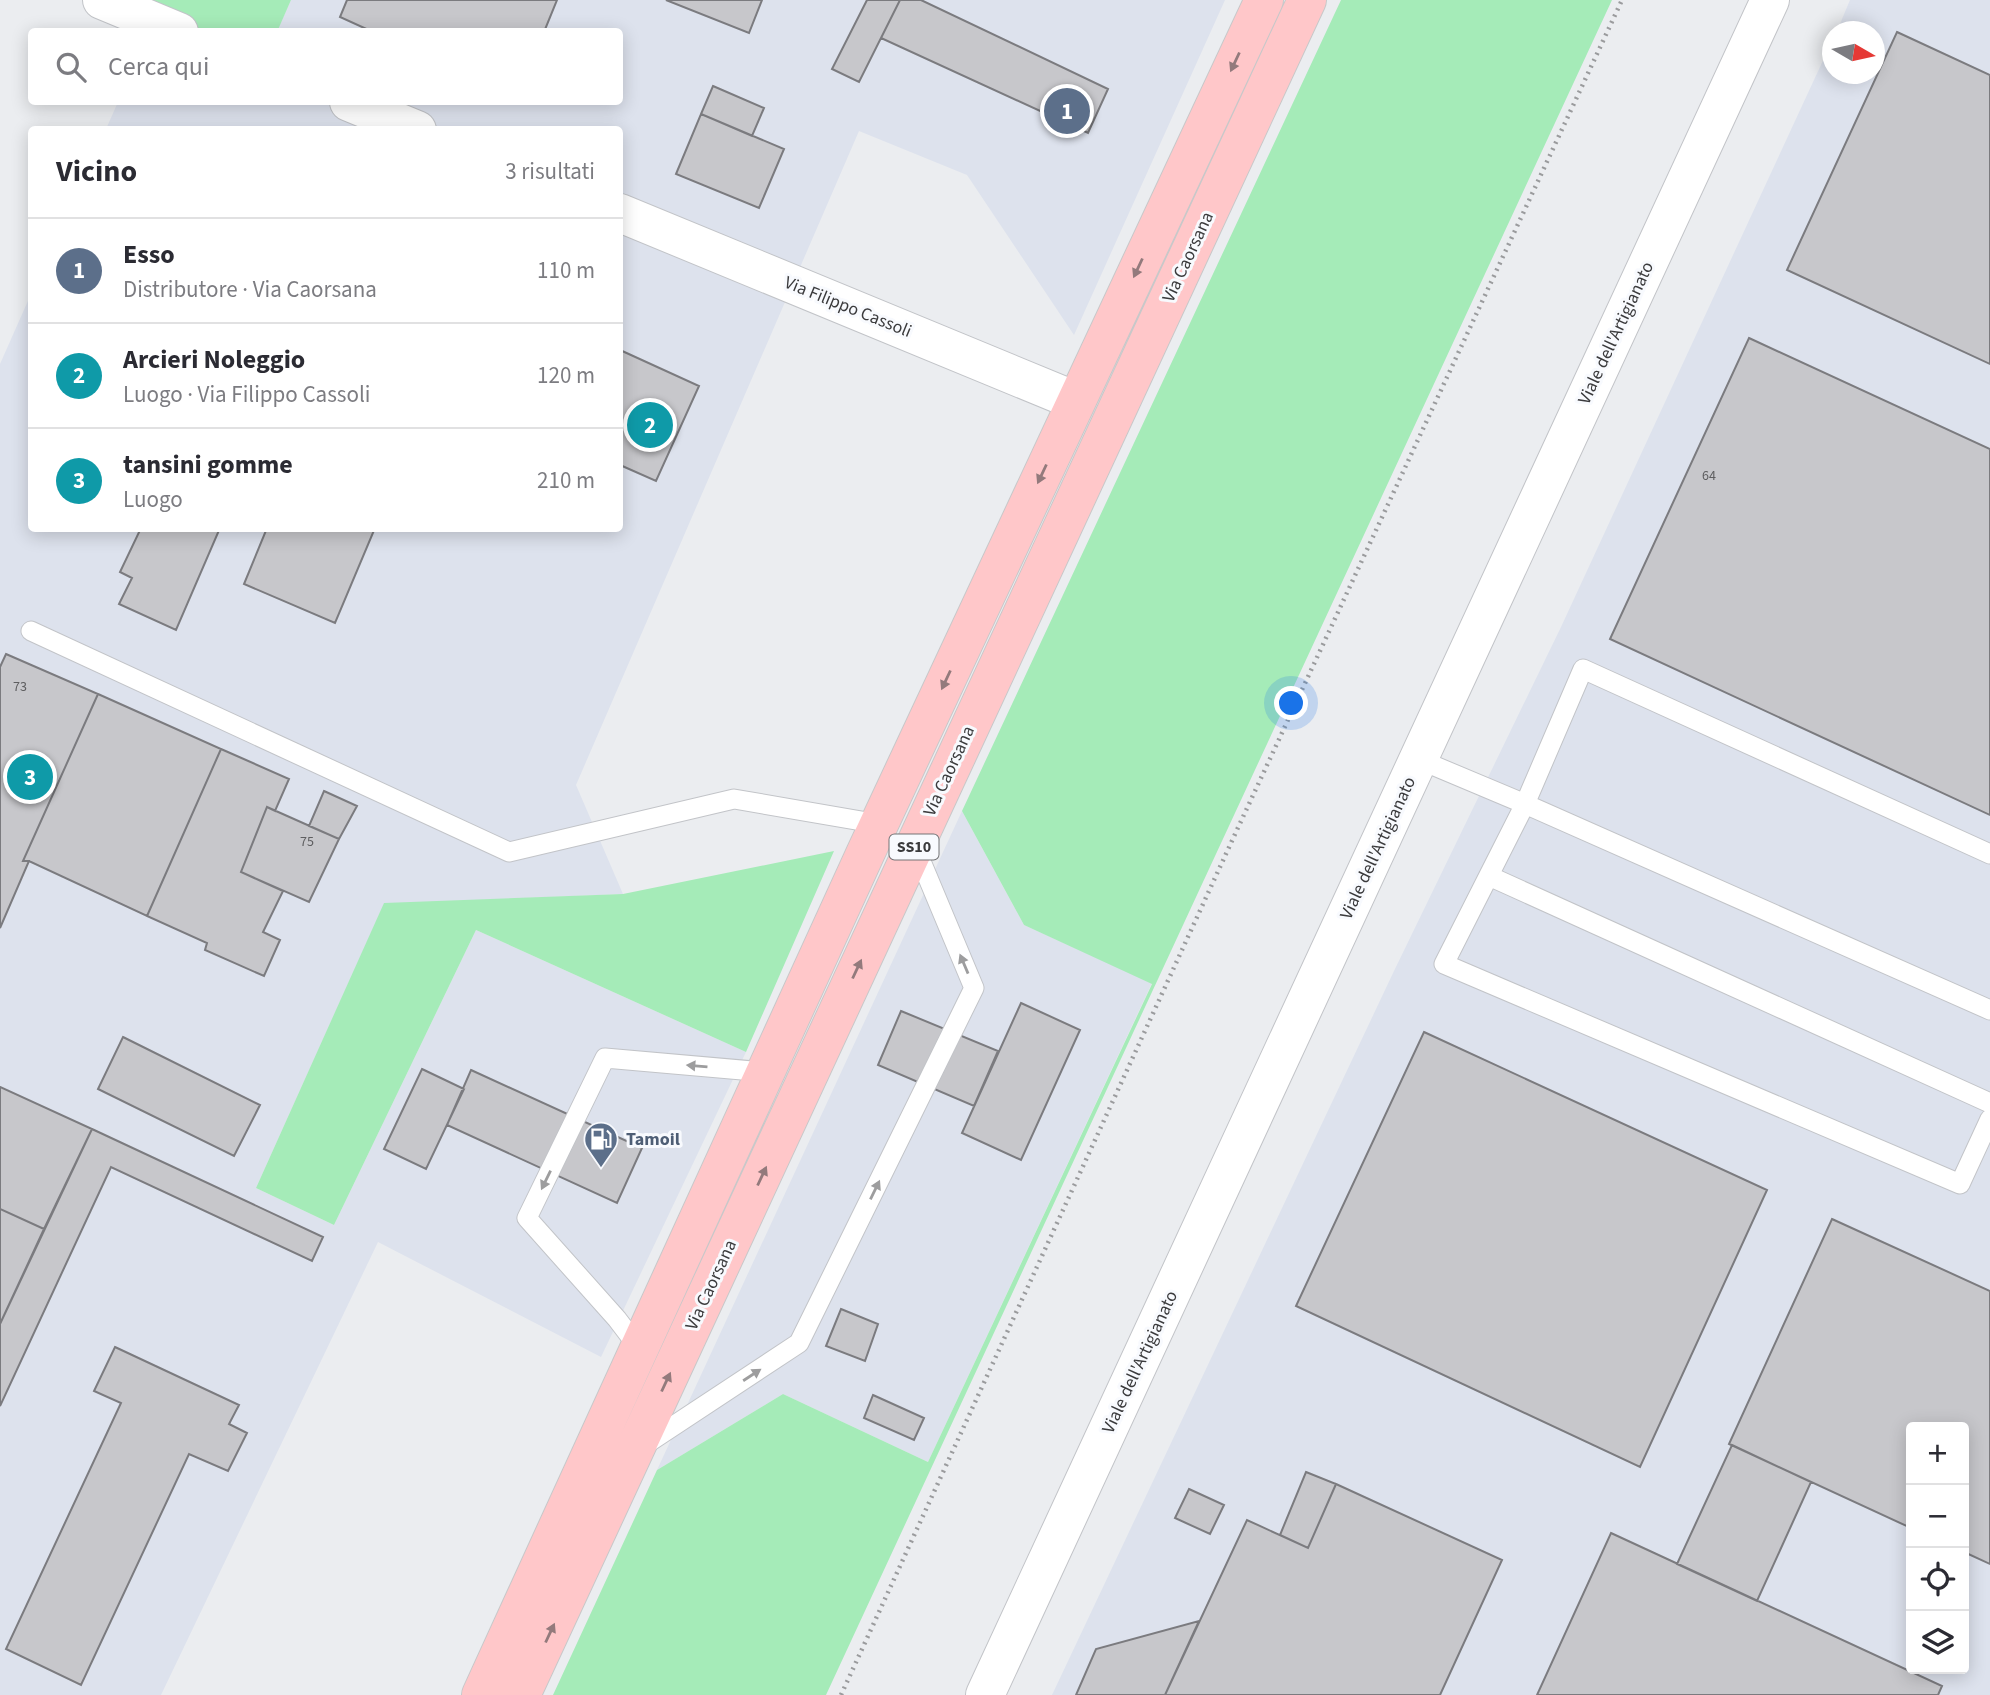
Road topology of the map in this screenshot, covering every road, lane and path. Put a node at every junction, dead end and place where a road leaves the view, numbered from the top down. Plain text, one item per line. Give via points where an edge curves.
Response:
1 (102, 0) edge
2 (1264, 0) edge
3 (1307, 0) edge
4 (1622, 0) edge
5 (1770, 0) edge
6 (168, 28) edge
7 (356, 105) edge
8 (407, 126) edge
9 (623, 214) edge
10 (1076, 401) junction
11 (31, 631) dead end
12 (1419, 759) junction
13 (1525, 804) junction
14 (879, 824) junction
15 (914, 846) junction
16 (1990, 854) edge
17 (1489, 876) junction
18 (1990, 1010) edge
19 (765, 1072) junction
20 (1990, 1102) edge
21 (1990, 1119) edge
22 (639, 1348) junction
23 (634, 1453) junction
24 (481, 1695) edge
25 (522, 1695) edge
26 (841, 1695) edge
27 (985, 1695) edge

1 - 6 street
2 -> 10 main road, SS10
3 - 15 main road, Via Caorsana / SS10
4 - 26 path
5 - 12 street, Viale dell'Artigianato
7 - 8 street
9 - 10 street, Via Filippo Cassoli
10 -> 14 main road, SS10
11 - 14 lane via 509,852 734,799
12 - 13 lane
12 - 27 street, Viale dell'Artigianato
13 - 16 lane via 1583,669
13 - 17 lane
13 - 18 lane
14 - 19 main road, SS10
23 -> 15 main road, Via Caorsana / SS10
23 -> 15 lane via 799,1343 974,988
17 - 20 lane
17 - 21 lane via 1444,964 1961,1184
19 - 22 main road, SS10
19 -> 22 lane via 605,1058 527,1218
22 - 24 main road, SS10
25 -> 23 main road, Via Caorsana / SS10

